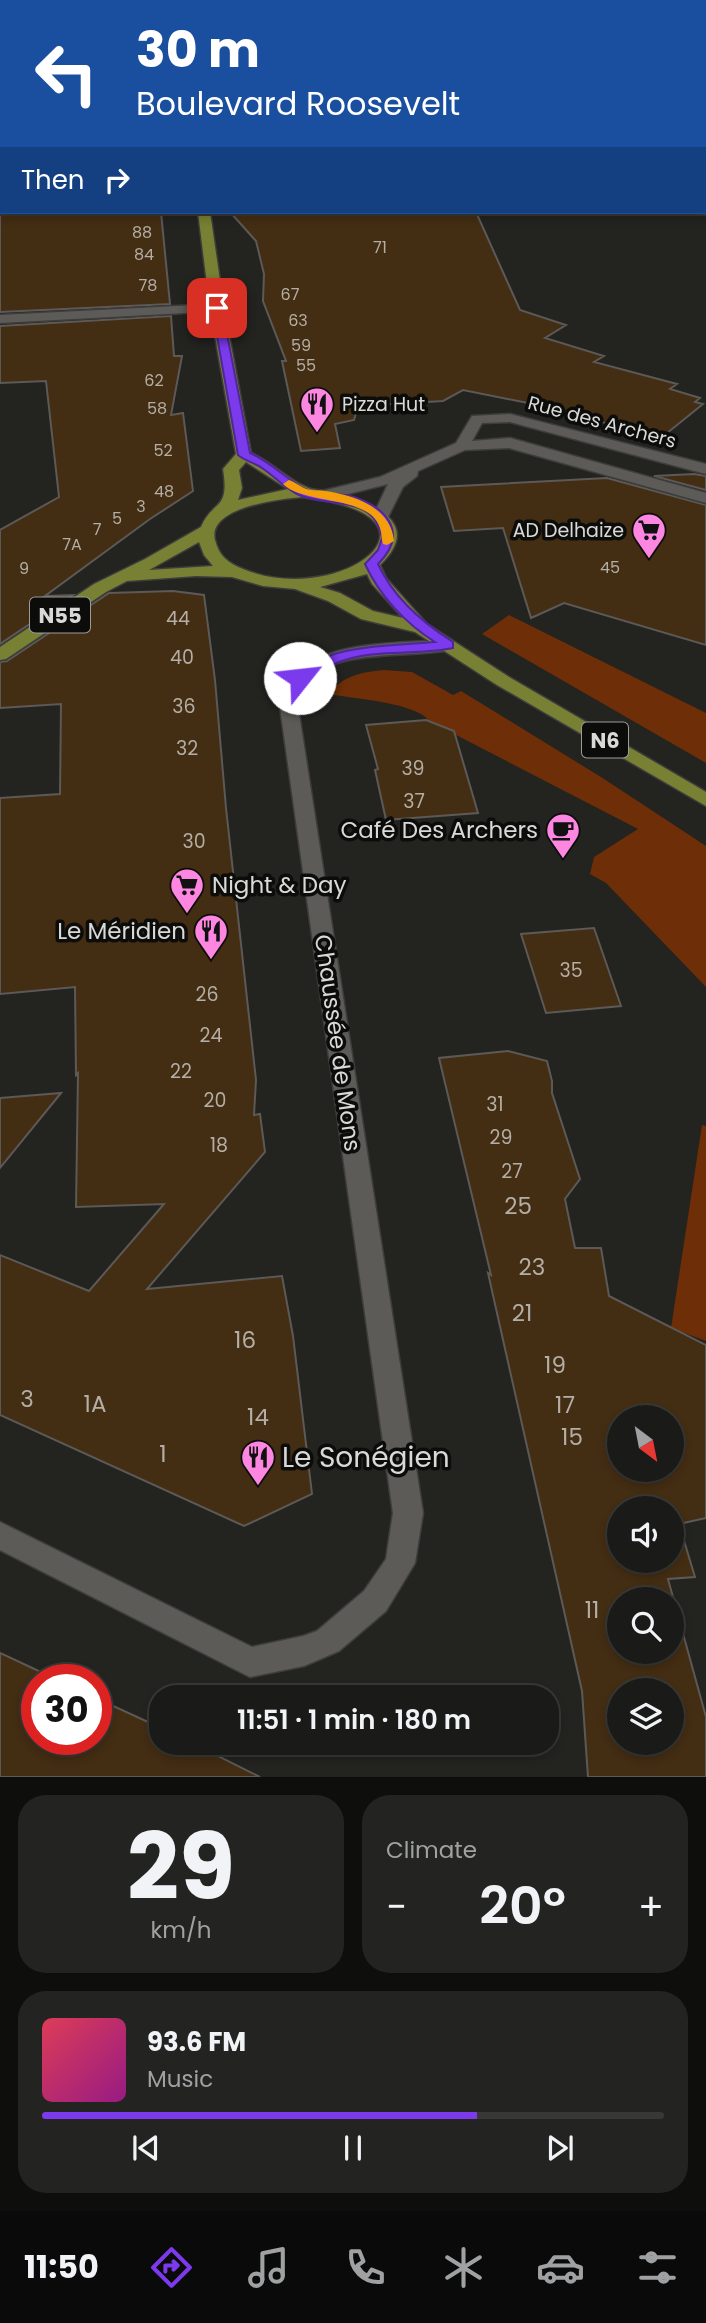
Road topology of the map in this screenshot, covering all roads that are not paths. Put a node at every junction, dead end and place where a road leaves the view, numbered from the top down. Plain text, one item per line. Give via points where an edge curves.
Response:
1 (204, 214) edge
2 (217, 308) junction
3 (0, 319) edge
4 (462, 446) junction
5 (244, 455) junction
6 (422, 465) junction
7 (706, 469) edge
8 (302, 492) junction
9 (328, 494) junction
10 (706, 498) edge
11 (226, 510) junction
12 (380, 518) junction
13 (207, 530) junction
14 (371, 564) junction
15 (234, 572) junction
16 (122, 578) junction
17 (294, 584) junction
18 (421, 628) junction
19 (449, 645) junction
20 (0, 655) edge
21 (706, 800) edge
22 (0, 1535) edge

1 - 2 main road
2 - 3 street
2 - 5 main road
4 - 6 street, Rue des Archers
4 - 7 street, Rue des Archers via 478,419 510,418
4 - 10 street, Rue des Archers via 510,443
5 - 8 main road
5 - 11 main road via 231,469 234,488
6 - 9 street
6 - 12 street via 396,484
8 - 9 main road
8 - 11 main road via 247,500
9 - 12 main road
11 - 13 main road
12 - 14 main road via 388,538 384,552
13 - 15 main road via 210,553
13 - 16 main road
14 - 17 main road via 337,578
14 - 18 main road, N6 via 378,580
15 - 16 main road
15 - 17 main road
16 - 20 main road, N55
17 - 18 main road, N6 via 334,597 367,615
18 - 19 main road, N6
19 - 21 main road, N6
19 - 22 street, Chaussée de Mons via 363,652 335,659 300,678 289,707 408,1513 400,1563 375,1601 336,1636 304,1651 250,1662

